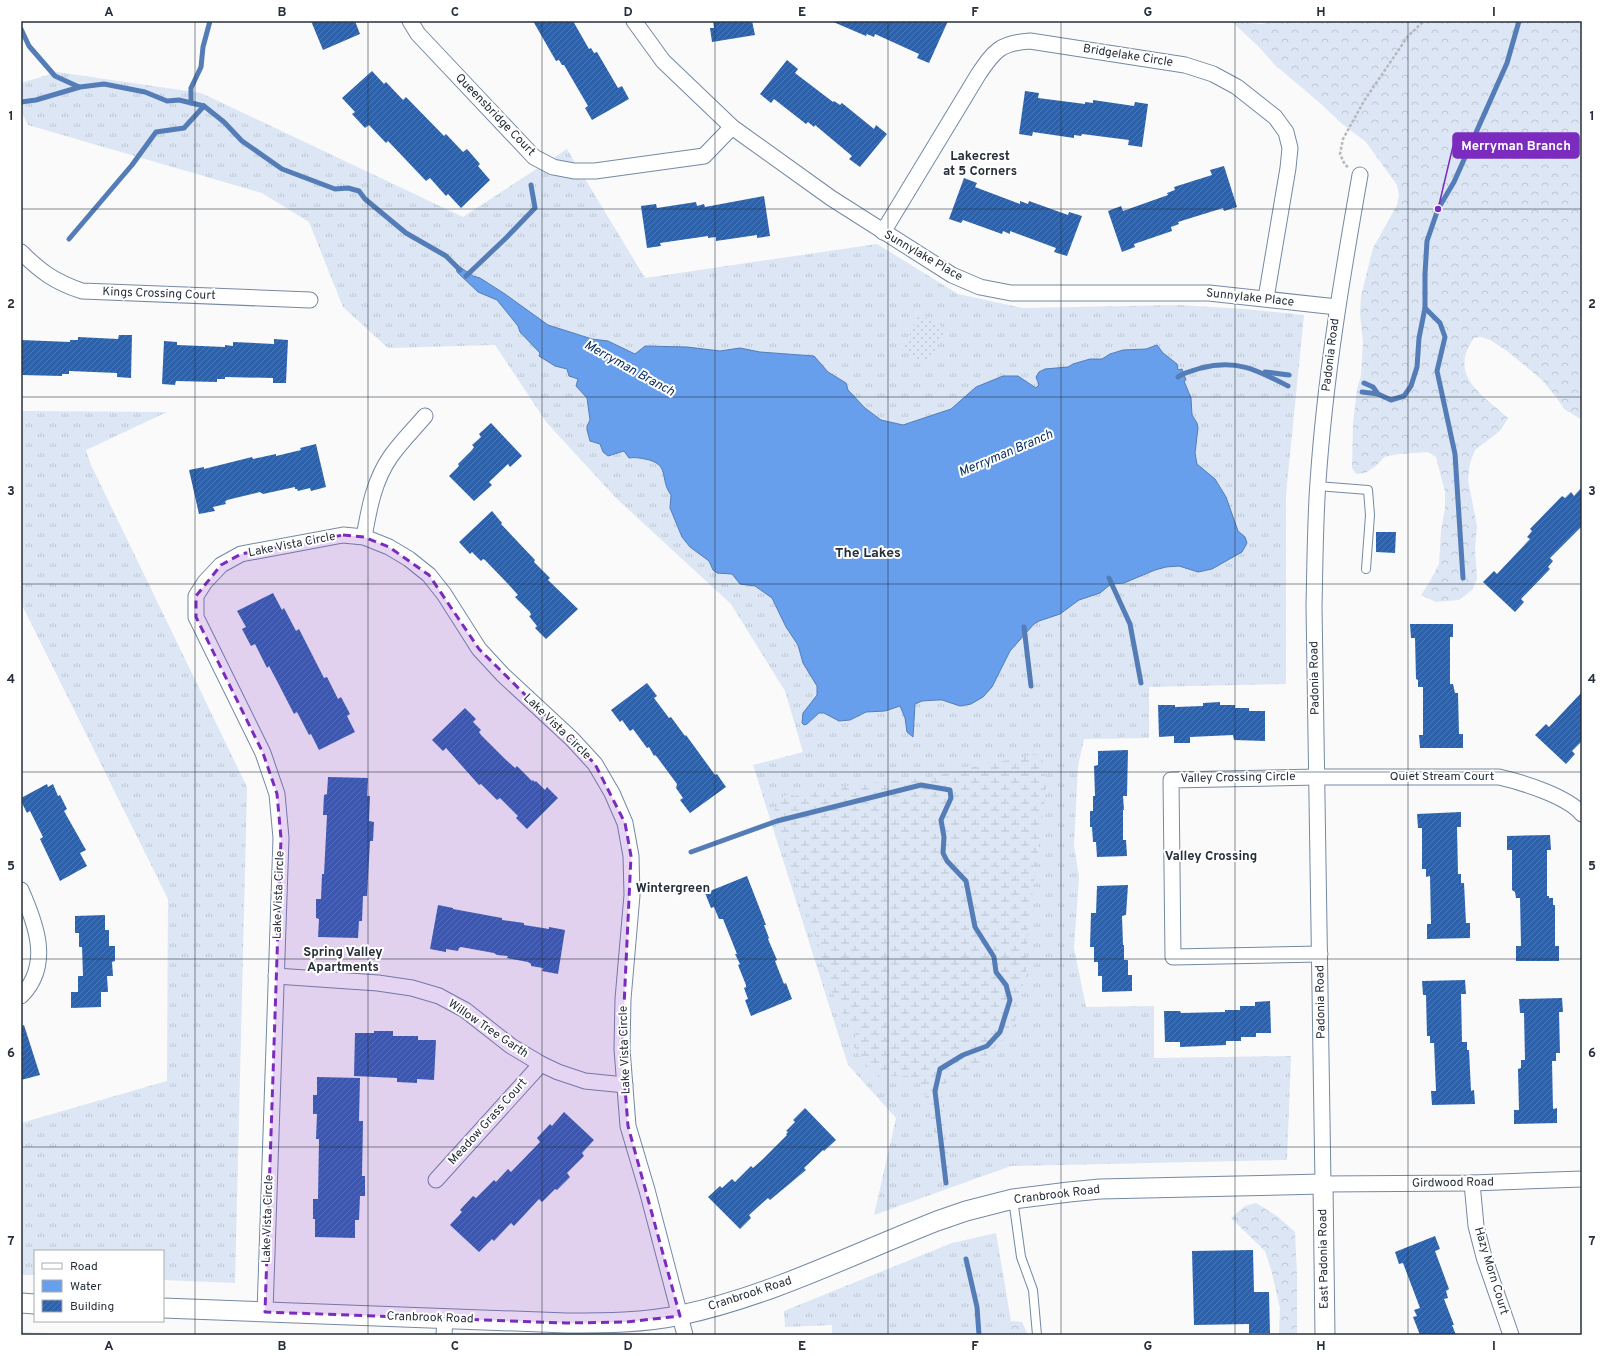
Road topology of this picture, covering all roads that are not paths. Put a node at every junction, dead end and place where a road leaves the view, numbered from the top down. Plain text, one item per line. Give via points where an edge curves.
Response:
1 (410, 21) edge
2 (634, 21) edge
3 (732, 127) junction
4 (1360, 175) road end
5 (883, 232) junction
6 (21, 252) edge
7 (1266, 298) junction
8 (310, 300) dead end
9 (1337, 307) junction
10 (425, 416) dead end
11 (1317, 486) junction
12 (364, 537) junction
13 (1366, 569) dead end
14 (1317, 777) junction
15 (1582, 814) edge
16 (21, 890) edge
17 (1320, 954) junction
18 (276, 976) junction
19 (21, 996) edge
20 (541, 1064) junction
21 (625, 1085) junction
22 (1582, 1179) edge
23 (436, 1180) dead end
24 (1472, 1183) junction
25 (1323, 1184) junction
26 (1013, 1199) junction
27 (21, 1303) edge
28 (34, 1304) edge
29 (164, 1308) edge
30 (265, 1312) junction
31 (680, 1316) junction
32 (445, 1327) edge
33 (685, 1335) edge
34 (1038, 1335) edge
35 (1325, 1335) edge
36 (1511, 1335) edge

1 - 3 street, Queensbridge Court via 418,34 534,157 553,167 595,171 704,156
2 - 3 street, Sunnylake Place via 663,61
3 - 5 street, Sunnylake Place
4 - 9 street, Padonia Road
5 - 7 street, Sunnylake Place via 952,275 980,287 1011,293 1202,293
5 - 7 street, Bridgelake Circle via 978,75 1001,47 1014,42 1030,41 1185,65 1213,74 1237,87 1275,117 1286,132 1290,148 1288,168
6 - 8 street, Kings Crossing Court via 43,273 63,285 82,291
7 - 9 street, Sunnylake Place
9 - 11 street, Padonia Road
10 - 12 street via 391,457 378,480 370,504
11 - 13 lane via 1368,490 1370,515
11 - 14 street, Padonia Road via 1314,606
12 - 18 street, Lake Vista Circle via 343,535 241,554 221,565 196,596 196,617 263,753 277,794 281,838
12 - 21 street, Lake Vista Circle via 389,547 429,575 479,649 595,764 612,793 625,823 631,856 632,896 623,1000 622,1049
14 - 15 street, Quiet Stream Court via 1499,777 1553,795
14 - 17 street, Padonia Road
14 - 17 street, Valley Crossing Circle via 1171,780 1173,957
16 - 19 street via 37,932 40,953 35,976
17 - 25 street, Padonia Road
18 - 20 street, Willow Tree Garth via 378,983 412,988 439,996 465,1010 512,1046
18 - 30 street, Lake Vista Circle
20 - 21 street, Willow Tree Garth via 585,1081
20 - 23 street, Meadow Grass Court
21 - 31 street, Lake Vista Circle via 628,1126
22 - 24 street, Girdwood Road
24 - 25 street, Girdwood Road
24 - 36 street, Hazy Morn Court via 1476,1226
25 - 26 street, Cranbrook Road via 1100,1189
25 - 35 street, East Padonia Road
26 - 31 street, Cranbrook Road via 937,1221 750,1297
26 - 34 lane via 1021,1256 1033,1290
27 - 28 street
29 - 30 street, Cranbrook Road
30 - 32 street, Cranbrook Road
31 - 32 street, Cranbrook Road via 598,1323
31 - 33 street, Lake Vista Circle

